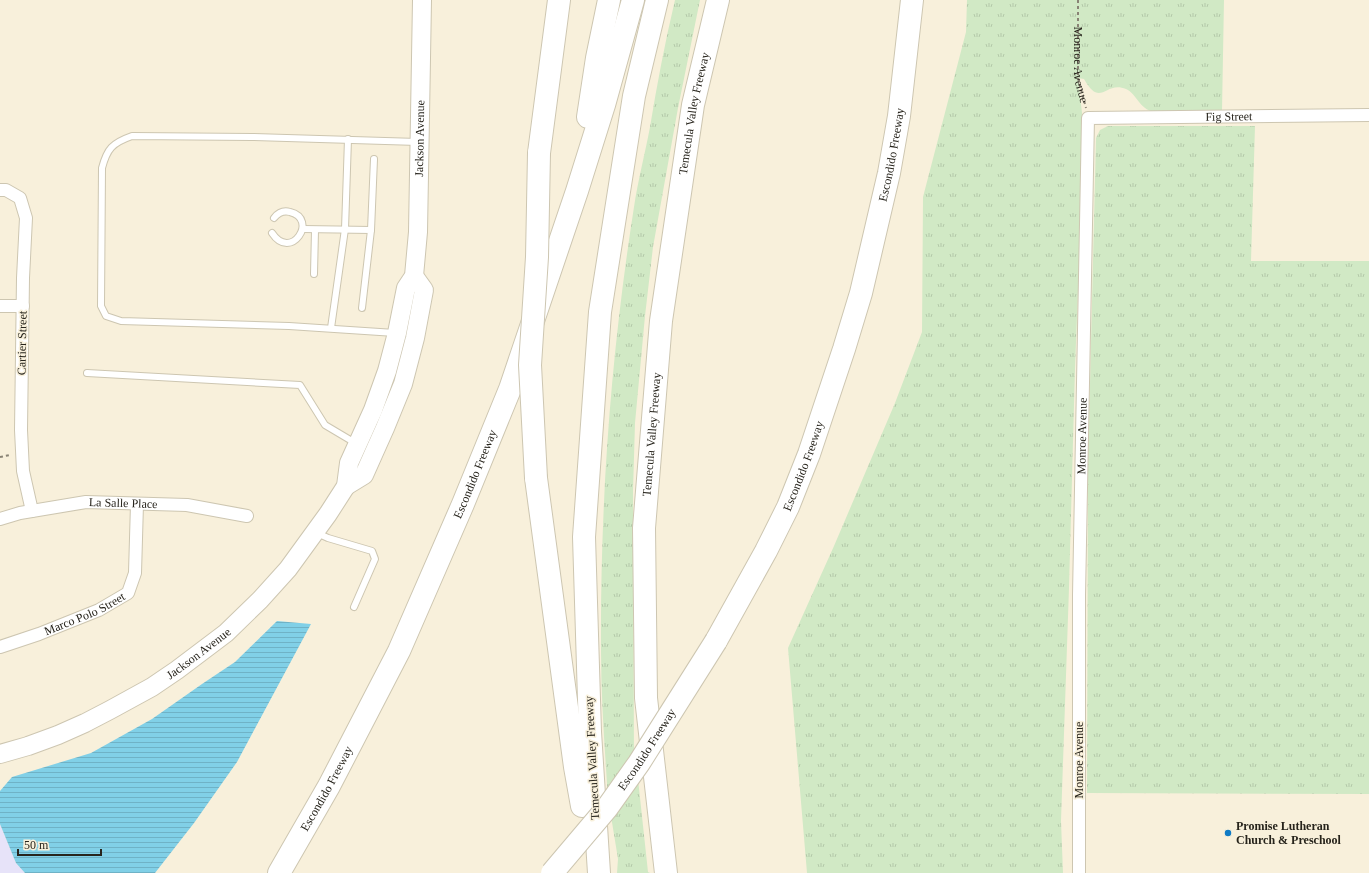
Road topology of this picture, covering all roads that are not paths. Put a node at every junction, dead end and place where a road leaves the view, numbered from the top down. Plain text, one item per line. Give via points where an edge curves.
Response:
1 (422, 0) edge
2 (559, 0) edge
3 (609, 0) edge
4 (633, 0) edge
5 (657, 0) edge
6 (718, 0) edge
7 (912, 0) edge
8 (1369, 115) edge
9 (1088, 118) joint
10 (348, 139) junction
11 (420, 142) junction
12 (374, 159) dead end
13 (0, 190) edge
14 (577, 191) junction
15 (274, 218) dead end
16 (345, 229) junction
17 (303, 230) junction
18 (315, 230) junction
19 (371, 230) junction
20 (272, 233) dead end
21 (314, 274) dead end
22 (414, 276) junction
23 (0, 306) edge
24 (23, 306) junction
25 (362, 308) dead end
26 (331, 328) junction
27 (397, 333) junction
28 (87, 373) dead end
29 (358, 444) junction
30 (376, 449) junction
31 (346, 486) junction
32 (136, 504) junction
33 (32, 511) junction
34 (247, 516) dead end
35 (0, 519) edge
36 (315, 533) junction
37 (354, 607) dead end
38 (0, 647) edge
39 (0, 754) edge
40 (279, 873) edge
41 (552, 873) edge
42 (593, 873) edge
43 (598, 873) edge
44 (666, 873) edge
45 (1079, 873) edge

1 - 11 main road, Jackson Avenue
2 - 42 highway, bridge via 539,153 530,365 536,478 575,767
3 - 14 highway via 597,58
4 - 14 highway
5 - 43 highway, Temecula Valley Freeway via 634,96 600,312 585,529 590,732
6 - 44 highway, Temecula Valley Freeway via 693,105 661,321 644,528 646,698
7 - 41 highway, Escondido Freeway, bridge via 899,116 889,173 861,293 809,454 788,507 716,641 639,763 607,808
8 - 9 street, Fig Street
9 - 45 street, Monroe Avenue via 1079,587
10 - 11 lane
10 - 16 lane
10 - 26 lane via 132,136 119,141 106,153 102,168 101,306 106,316 121,321
11 - 22 main road, Jackson Avenue via 418,232
12 - 19 lane
13 - 24 street, Cartier Street via 6,190 20,198 26,218
14 - 40 highway, Escondido Freeway via 510,389 399,651 329,786
15 - 17 lane via 282,212 293,212 301,219
16 - 18 lane
16 - 19 lane
16 - 26 lane
17 - 18 lane
17 - 20 lane via 298,238 289,243 279,241
18 - 21 lane
19 - 25 lane
22 - 27 main road, Jackson Avenue via 406,288
22 - 30 main road, Jackson Avenue via 424,290 415,338 403,384
23 - 24 street
24 - 33 street, Cartier Street via 21,430 23,471
26 - 27 lane
27 - 29 main road, Jackson Avenue via 374,410
27 - 30 main road via 402,342 402,351 375,431
28 - 29 lane via 300,385 325,425
29 - 31 main road, Jackson Avenue via 349,463
30 - 31 main road, Jackson Avenue via 364,475
31 - 36 main road, Jackson Avenue
32 - 33 street, La Salle Place via 86,502
32 - 34 street, La Salle Place via 187,505
32 - 38 street, Marco Polo Street via 135,574 128,593 99,610
33 - 35 street, La Salle Place
36 - 37 lane via 372,551 375,559
36 - 39 main road, Jackson Avenue via 260,600 226,633 177,670 85,723 28,746

